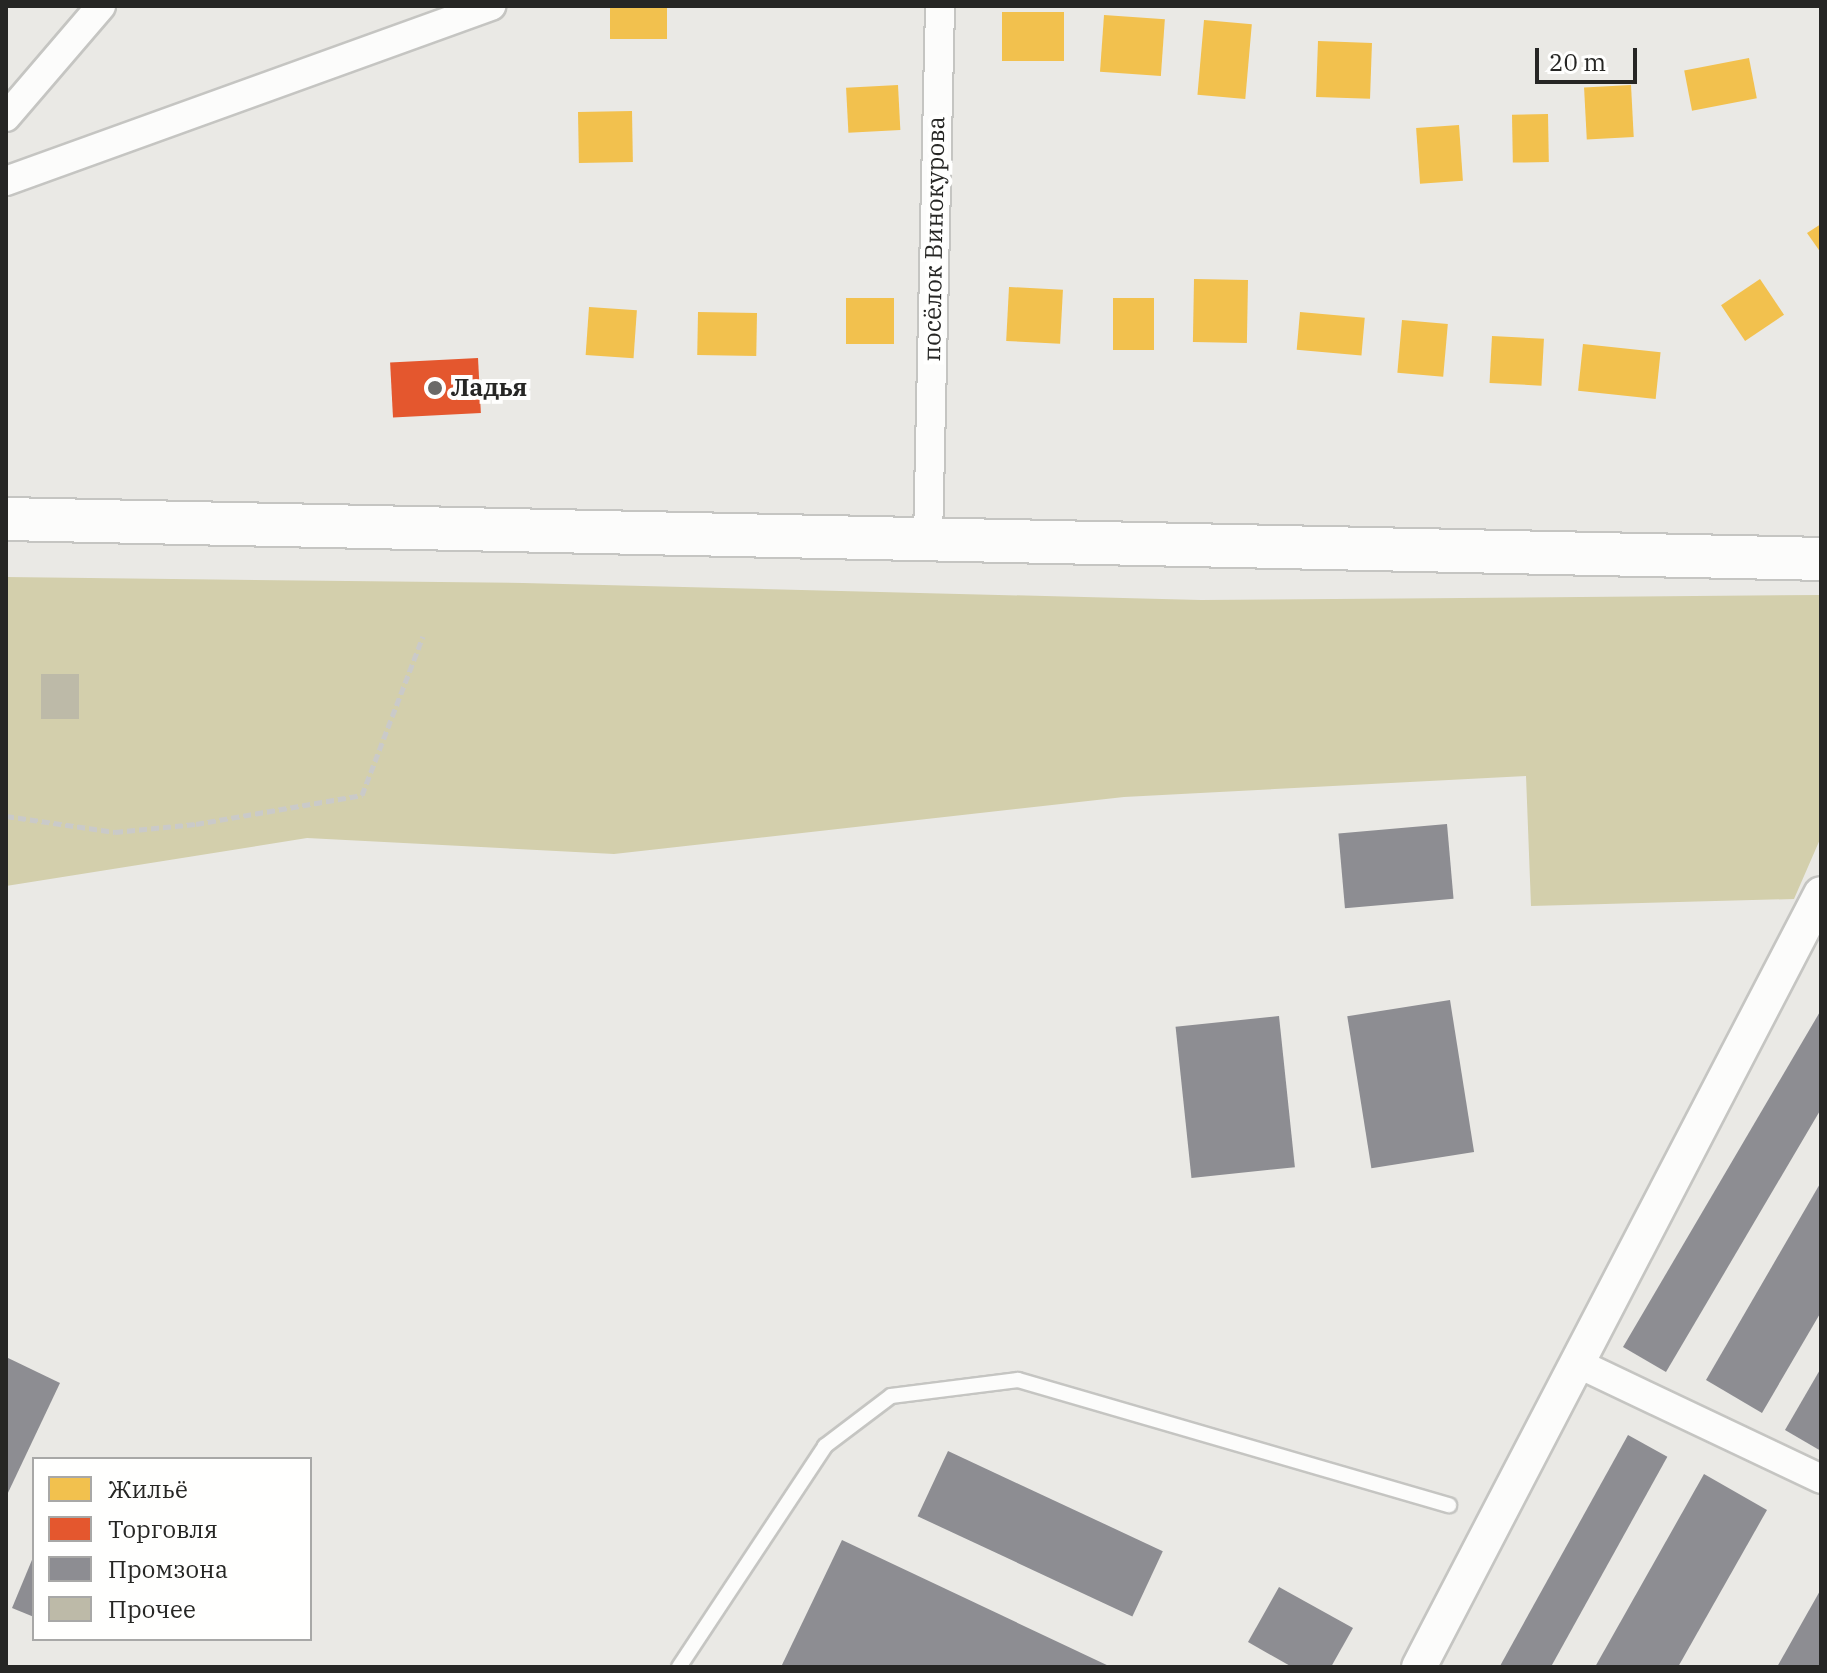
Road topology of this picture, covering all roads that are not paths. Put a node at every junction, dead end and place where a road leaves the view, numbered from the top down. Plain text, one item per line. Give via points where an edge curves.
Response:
1 (101, 6) edge
2 (491, 6) edge
3 (940, 6) edge
4 (6, 117) edge
5 (6, 181) edge
6 (6, 519) edge
7 (928, 539) junction
8 (1821, 559) edge
9 (1821, 894) edge
10 (1579, 1364) junction
11 (1821, 1479) edge
12 (1449, 1505) dead end
13 (679, 1667) edge
14 (1419, 1667) edge

1 - 4 street
2 - 5 street
3 - 7 street, посёлок Винокурова
6 - 7 main road
7 - 8 main road
9 - 10 street
10 - 11 street
10 - 14 street
12 - 13 lane via 1018,1380 891,1396 825,1446

